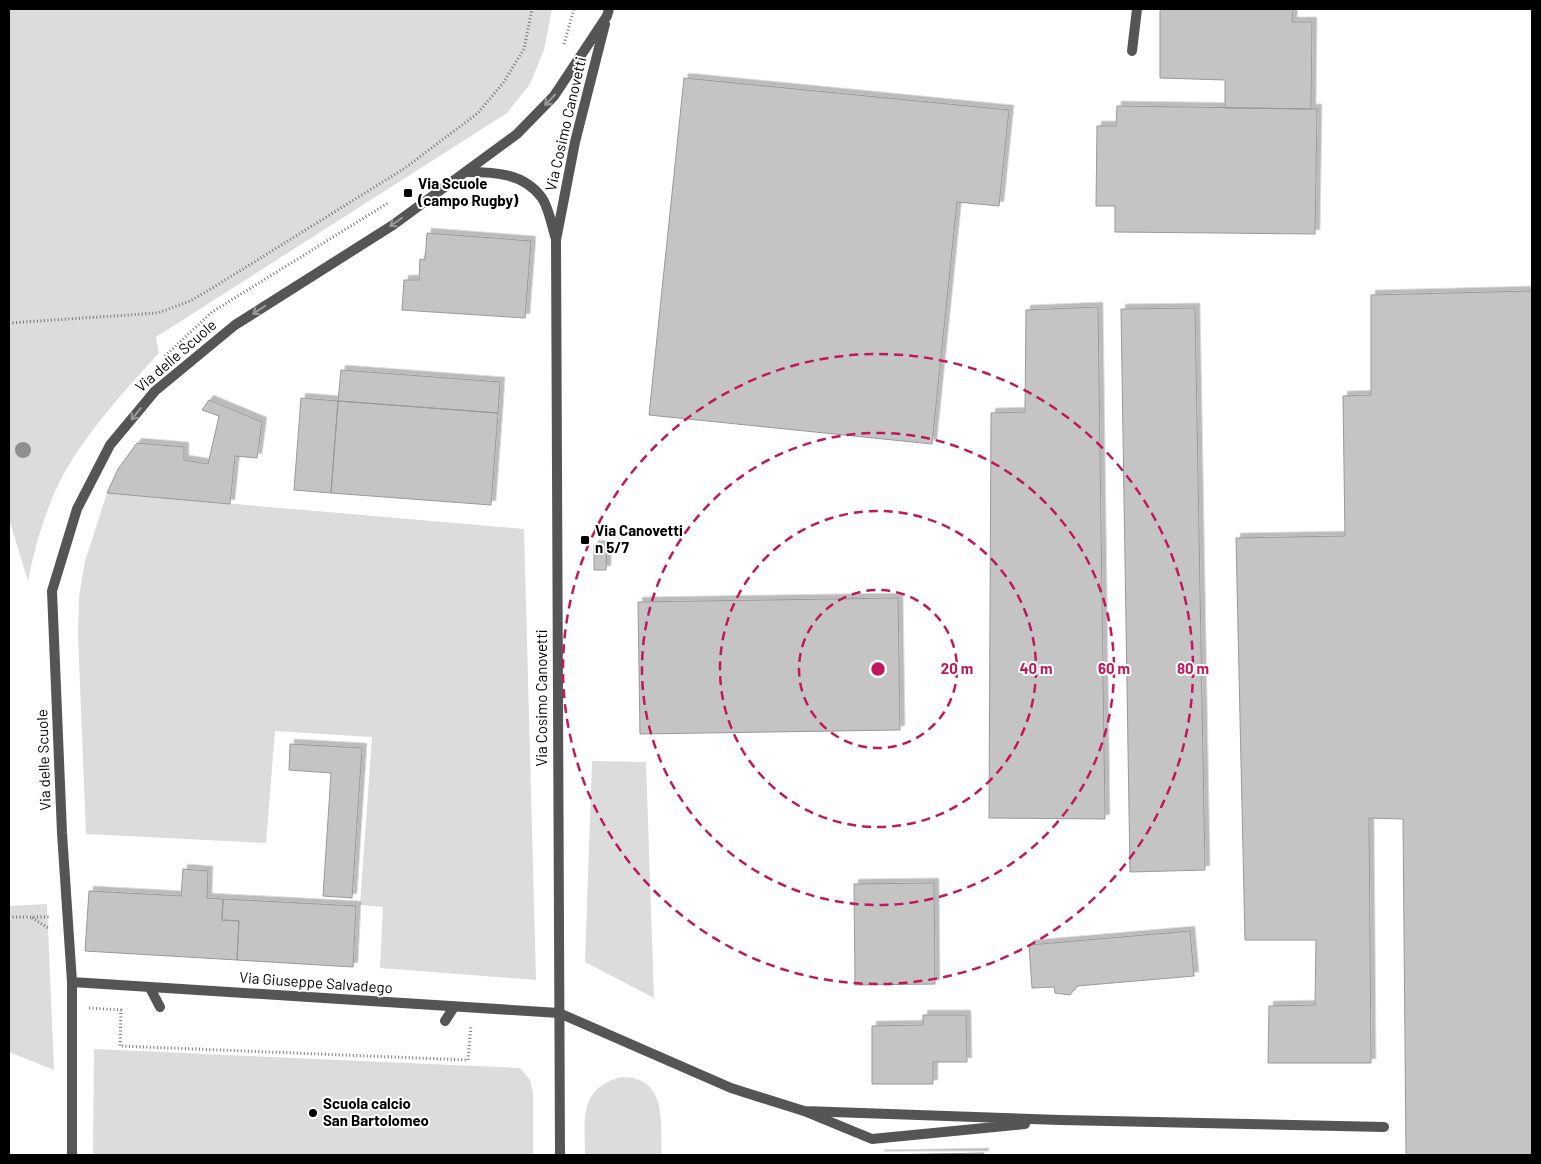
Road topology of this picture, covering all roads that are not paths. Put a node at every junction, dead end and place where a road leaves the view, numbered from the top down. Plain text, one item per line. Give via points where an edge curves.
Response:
1 (1137, 9) edge
2 (608, 12) edge
3 (1132, 50) dead end
4 (467, 172) junction
5 (556, 240) junction
6 (72, 982) junction
7 (150, 988) junction
8 (160, 1007) dead end
9 (454, 1007) junction
10 (559, 1013) junction
11 (445, 1020) dead end
12 (804, 1111) junction
13 (1061, 1120) junction
14 (1384, 1127) dead end
15 (72, 1155) edge
16 (560, 1155) edge

1 - 3 street
2 -> 4 street, Via delle Scuole via 554,96 517,134
2 - 5 street, Via Cosimo Canovetti via 575,142
4 - 5 street, Via Cosimo Canovetti via 496,172 521,179 542,198
4 -> 6 street, Via delle Scuole via 235,325 155,391 110,445 77,509 52,591
5 - 10 street, Via Cosimo Canovetti
6 - 7 street, Via Giuseppe Salvadego
6 - 15 street, Via delle Scuole
7 - 8 street
7 - 9 street, Via Giuseppe Salvadego
9 - 10 street, Via Giuseppe Salvadego
9 - 11 street
10 - 12 street via 731,1088
10 - 16 street, Via Cosimo Canovetti
12 - 13 street
12 - 13 street via 872,1139
13 - 14 street

